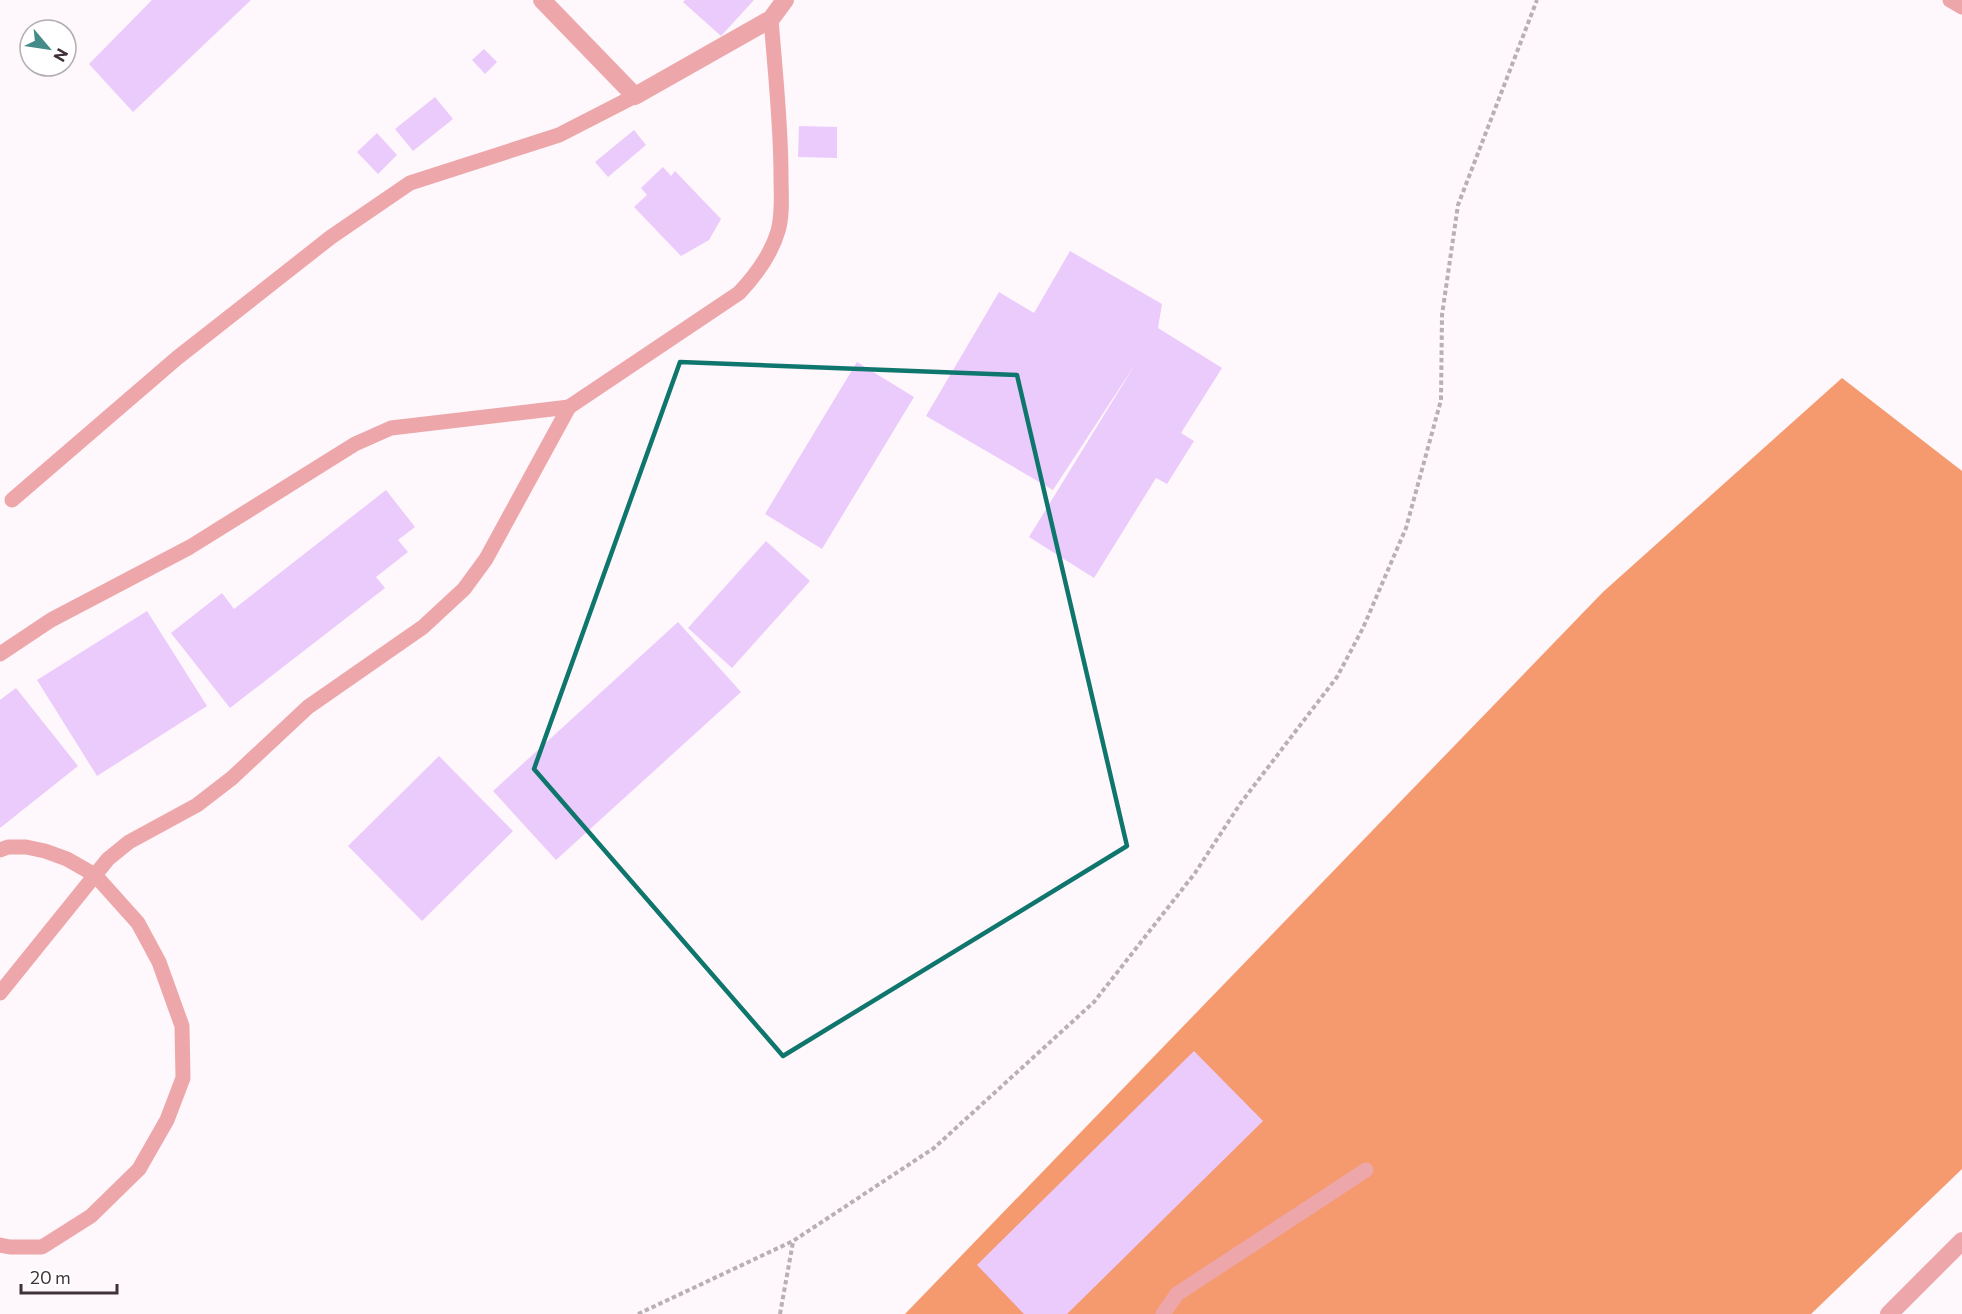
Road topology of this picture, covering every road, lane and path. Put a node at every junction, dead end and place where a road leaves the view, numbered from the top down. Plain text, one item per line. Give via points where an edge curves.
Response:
1 (542, 0) edge
2 (785, 0) edge
3 (1537, 0) edge
4 (1950, 0) edge
5 (1962, 7) edge
6 (771, 19) junction
7 (635, 96) junction
8 (569, 407) junction
9 (12, 500) dead end
10 (0, 654) edge
11 (0, 850) edge
12 (95, 875) junction
13 (0, 993) edge
14 (1366, 1170) dead end
15 (793, 1241) junction
16 (1962, 1241) edge
17 (0, 1245) edge
18 (638, 1314) edge
19 (780, 1314) edge
20 (1163, 1314) edge
21 (1889, 1314) edge

1 - 7 street
2 - 6 street
3 - 15 path via 1458,205 1442,315 1441,400 1406,528 1337,677 1240,804 1195,873 1095,1002 934,1148
4 - 5 lane
6 - 7 street
6 - 8 lane via 781,132 781,202 778,230 768,256 739,293
7 - 9 lane via 559,135 410,183 331,237 177,358
8 - 10 lane via 391,428 355,444 190,547 51,620
8 - 12 lane via 486,559 464,589 423,627 308,707 232,778 197,805 129,842
11 - 12 lane via 26,847 45,851
12 - 13 lane
12 - 17 lane via 138,923 159,962 183,1026 183,1078 167,1120 139,1169 91,1216 42,1247
14 - 20 lane via 1177,1294
15 - 18 path
15 - 19 path
16 - 21 street

